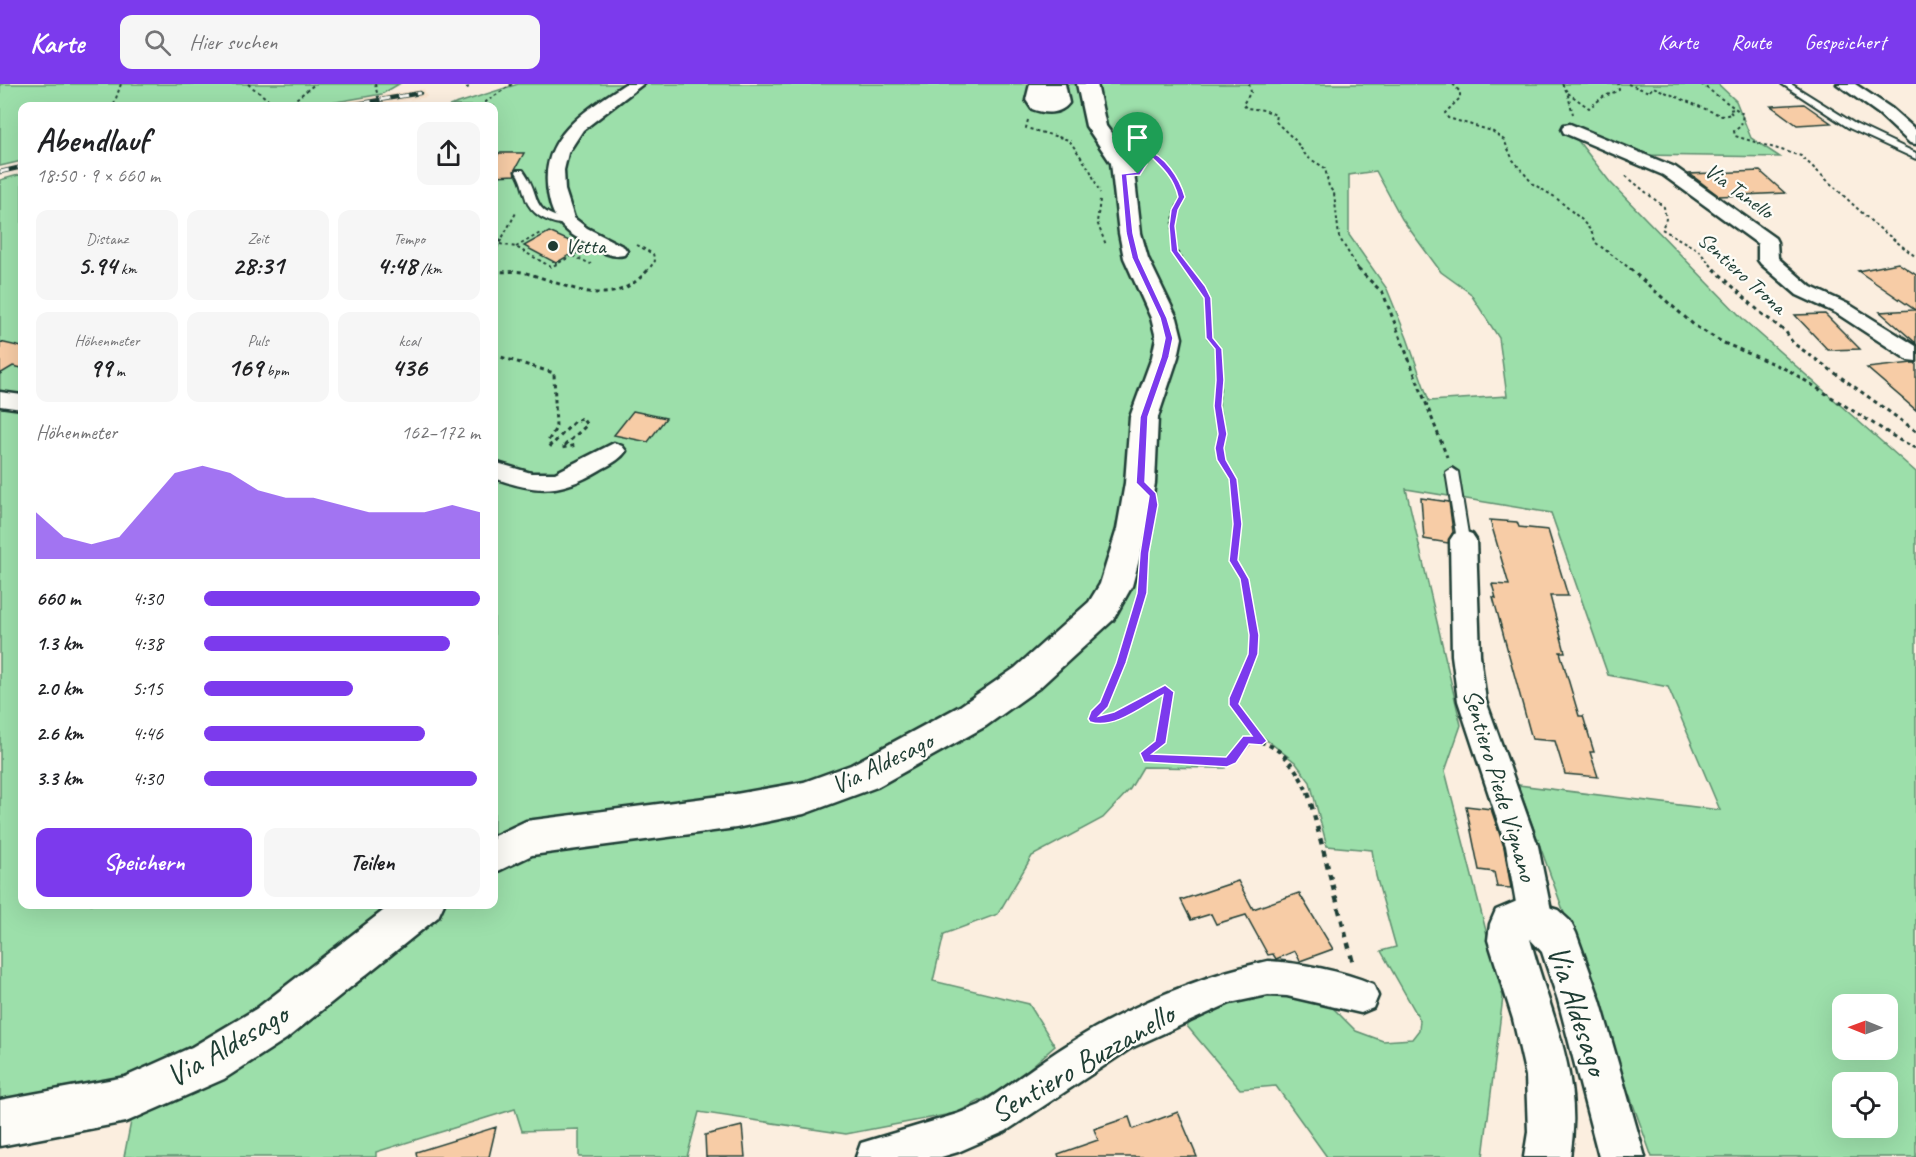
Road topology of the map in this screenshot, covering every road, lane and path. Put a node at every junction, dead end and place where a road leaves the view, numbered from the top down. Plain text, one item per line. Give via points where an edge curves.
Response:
1 (121, 84) edge
2 (248, 84) edge
3 (315, 84) edge
4 (375, 84) edge
5 (469, 84) edge
6 (513, 84) edge
7 (635, 84) edge
8 (1040, 84) edge
9 (1054, 84) edge
10 (1088, 84) edge
11 (1249, 84) edge
12 (1453, 84) edge
13 (1562, 84) edge
14 (1618, 84) edge
15 (1628, 84) edge
16 (1701, 84) edge
17 (1786, 84) edge
18 (1845, 84) edge
19 (466, 88) dead end
20 (1567, 92) junction
21 (115, 102) edge
22 (273, 102) edge
23 (291, 102) edge
24 (379, 102) edge
25 (486, 102) edge
26 (1038, 104) junction
27 (1736, 109) junction
28 (1570, 129) joint
29 (1916, 139) edge
30 (1916, 156) edge
31 (520, 172) dead end
32 (1621, 172) dead end
33 (1124, 174) junction
34 (529, 188) junction
35 (567, 222) junction
36 (547, 230) dead end
37 (500, 244) junction
38 (1106, 246) dead end
39 (498, 247) edge
40 (516, 247) junction
41 (617, 251) dead end
42 (573, 256) dead end
43 (1916, 257) edge
44 (588, 262) dead end
45 (555, 267) dead end
46 (1916, 355) edge
47 (498, 356) edge
48 (0, 399) edge
49 (18, 401) edge
50 (1916, 431) edge
51 (588, 442) dead end
52 (1916, 448) edge
53 (614, 451) dead end
54 (498, 472) edge
55 (1452, 472) joint
56 (1463, 540) joint
57 (1139, 603) dead end
58 (1262, 741) junction
59 (498, 853) edge
60 (418, 909) edge
61 (1536, 920) junction
62 (1361, 996) joint
63 (0, 1123) edge
64 (875, 1157) edge
65 (1547, 1157) edge
66 (1623, 1157) edge

1 - 21 path
2 - 22 path
3 - 23 path
4 - 24 path
5 - 19 path
6 - 25 path
7 - 35 street via 576,128 560,147 557,197
8 - 26 street
9 - 26 street via 1057,105
10 - 33 street, Via Aldesago via 1097,124 1119,157
11 - 55 path via 1251,92 1243,104 1246,108 1276,115 1280,128 1295,140 1306,157 1324,168 1334,193 1339,237 1356,267 1383,293
12 - 52 path via 1460,98 1445,112 1448,118 1492,131 1504,140 1513,160 1533,184 1582,220 1596,243 1695,326 1724,344 1790,371
13 - 20 path
14 - 20 path via 1619,90 1602,96 1588,108
15 - 27 path via 1649,92 1653,87 1722,116
16 - 27 path
17 - 30 lane via 1852,126
18 - 29 street via 1885,111
20 - 28 path via 1573,112
26 - 38 path via 1027,106 1035,111 1026,128 1069,140 1090,170 1101,196 1096,222
27 - 43 path via 1743,118 1734,136 1801,156
28 - 46 street, Via Tanello via 1669,171 1768,242 1768,260 1804,291 1843,309
31 - 34 lane
32 - 50 path, Sentiero Trona via 1664,207 1666,219 1662,229 1698,250 1793,343
33 - 58 path via 1138,174 1145,152 1150,153 1179,186 1182,197 1174,210 1172,226 1175,251 1207,298 1209,338 1218,349 1220,448 1233,479 1238,524 1234,561 1245,579 1254,635 1253,654 1234,705
33 - 59 street, Via Aldesago via 1136,258 1164,318 1169,338 1144,417 1140,483 1132,529 1116,586 1101,611 1027,678 973,716 864,776 804,798 736,812 526,838
34 - 35 lane via 538,210 552,220
34 - 37 path
35 - 41 street
36 - 40 path
37 - 39 path
37 - 40 path
40 - 45 path via 536,261
42 - 44 path
47 - 51 path via 554,373 556,428 548,441 551,446 582,418 587,425 562,448
48 - 49 street
53 - 54 street via 553,483
55 - 56 lane
56 - 61 street, Sentiero Piede Vignano via 1466,656 1472,700 1522,846
57 - 58 path via 1121,663 1104,704 1093,719 1117,716 1165,689 1169,692 1160,743 1146,753 1148,759 1227,762 1247,740
58 - 62 path via 1290,761 1309,795
60 - 63 street, Via Aldesago via 271,1024 208,1063 126,1098
61 - 65 street, Via Aldesago via 1515,920 1508,931 1550,1088 1553,1116
61 - 66 street, Via Aldesago via 1550,930 1561,947
62 - 64 street, Sentiero Buzzanello via 1278,978 1230,986 1119,1035 993,1118

